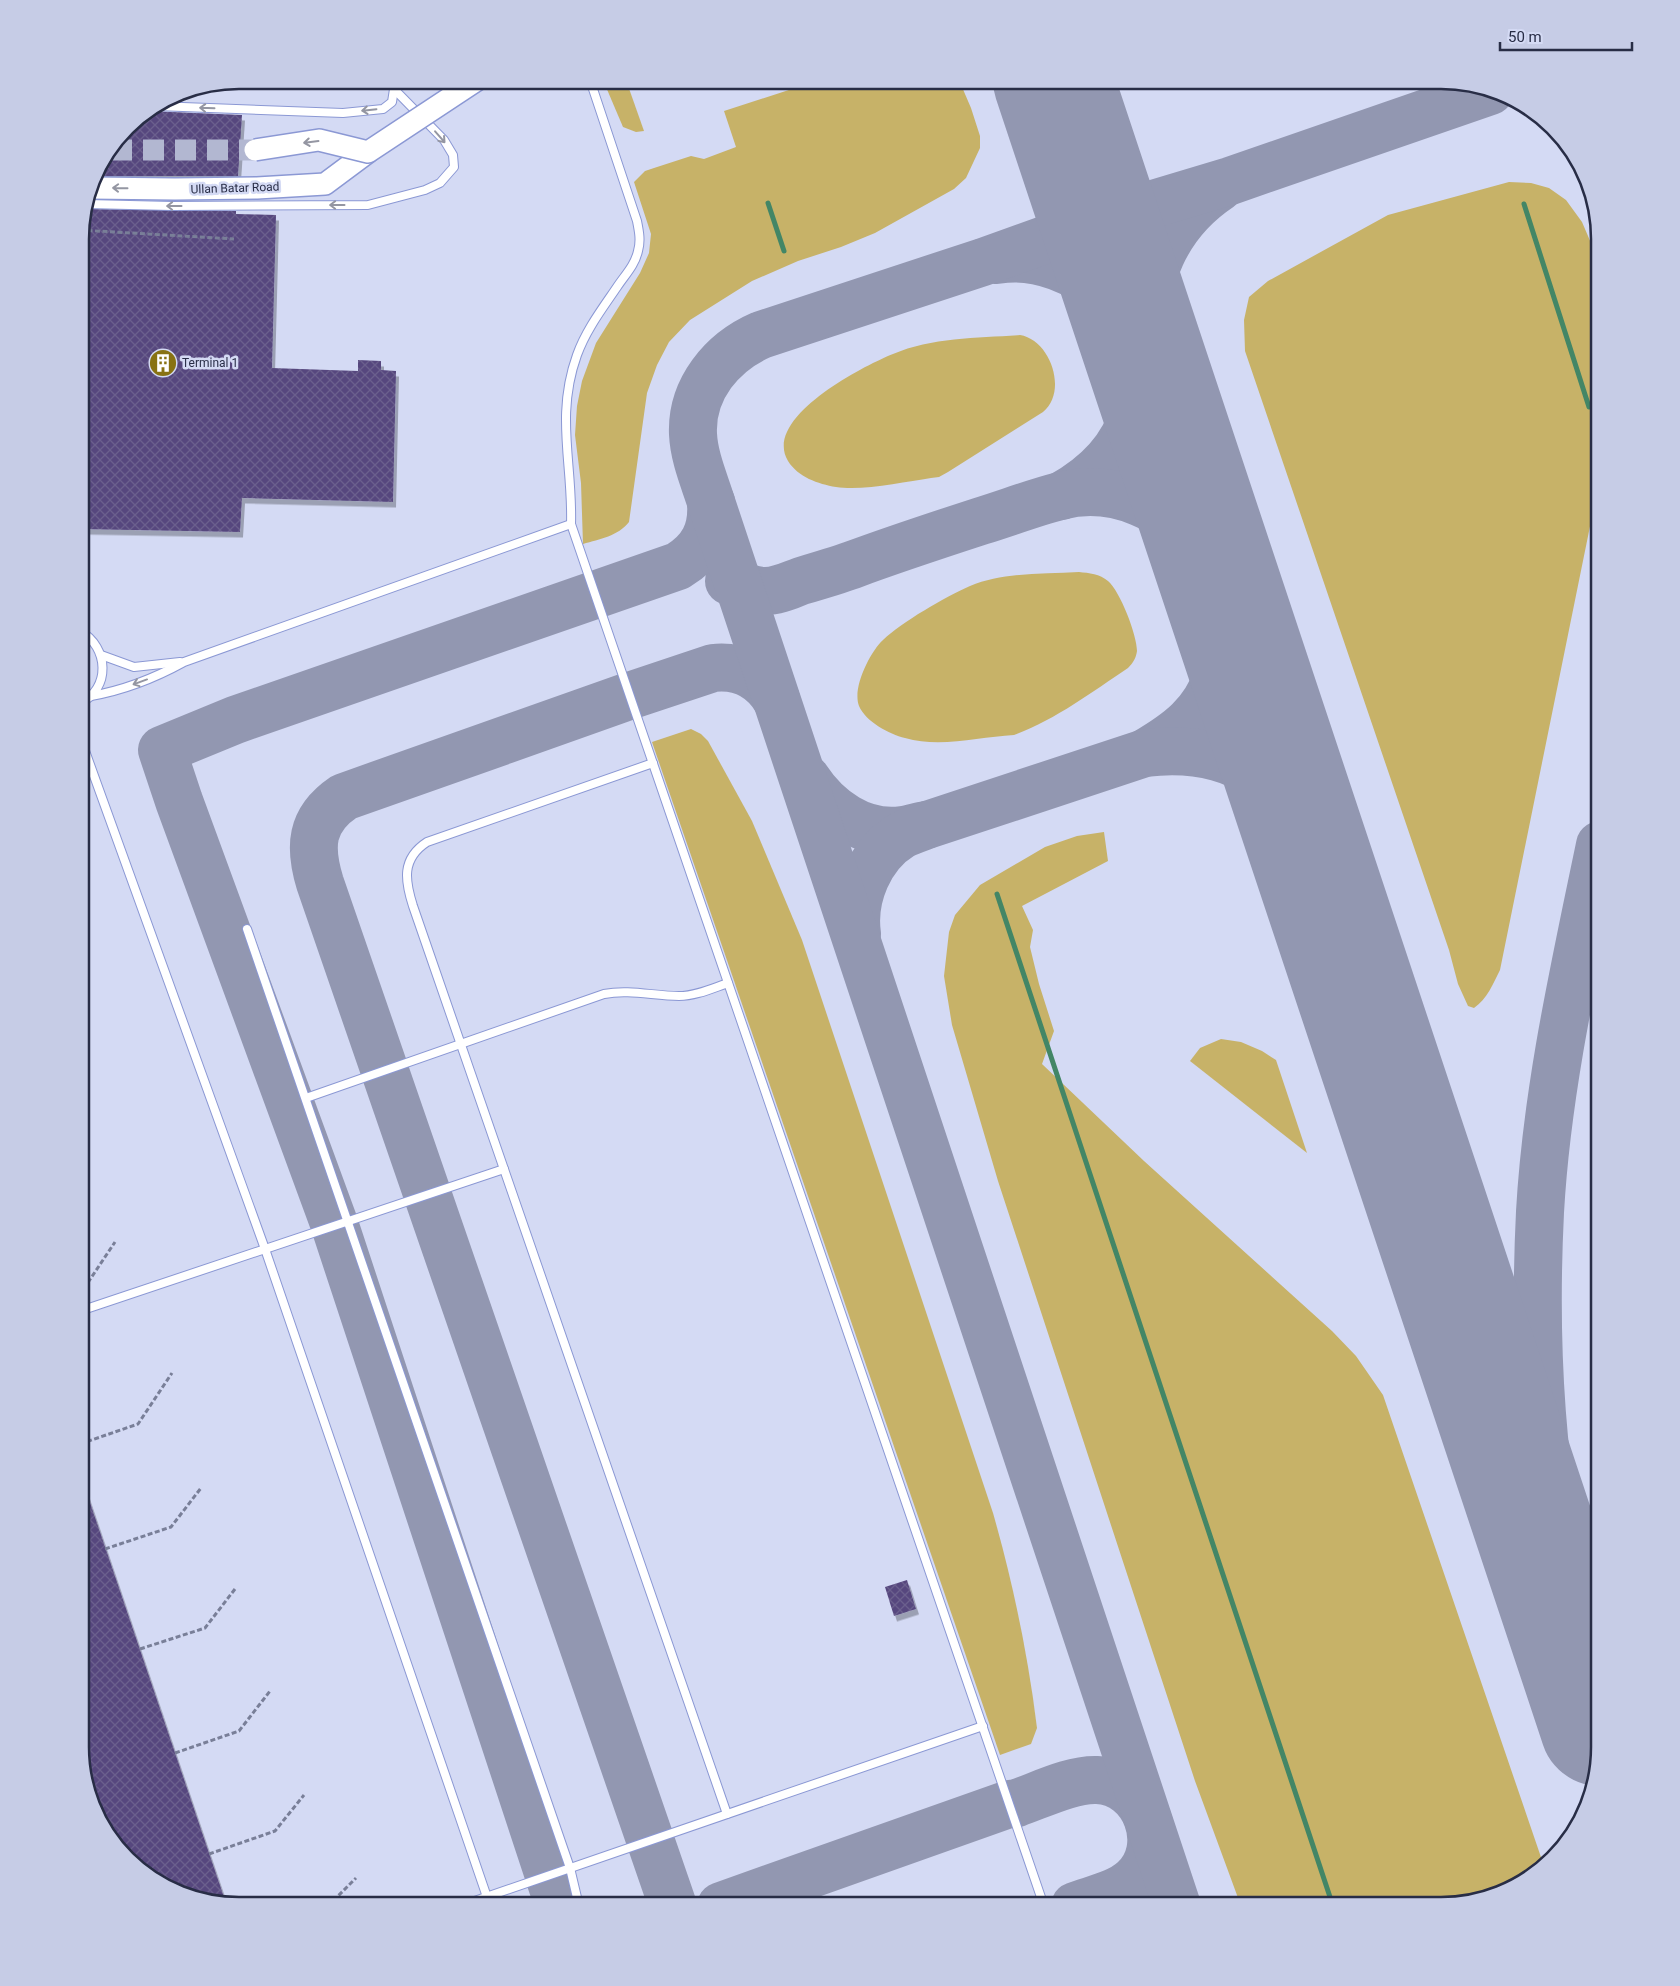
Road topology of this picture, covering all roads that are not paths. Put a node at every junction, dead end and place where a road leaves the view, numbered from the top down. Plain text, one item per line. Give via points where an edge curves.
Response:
1 (394, 89) joint
2 (463, 89) edge
3 (593, 89) edge
4 (169, 106) edge
5 (255, 150) tunnel mouth
6 (368, 152) junction
7 (98, 188) edge
8 (93, 204) edge
9 (571, 524) junction
10 (89, 637) edge
11 (101, 656) junction
12 (184, 662) junction
13 (92, 696) junction
14 (89, 698) edge
15 (89, 762) edge
16 (653, 763) junction
17 (247, 930) dead end
18 (728, 983) junction
19 (461, 1045) junction
20 (306, 1098) junction
21 (504, 1170) junction
22 (348, 1222) junction
23 (265, 1249) junction
24 (89, 1308) edge
25 (983, 1726) junction
26 (727, 1814) junction
27 (570, 1868) junction
28 (487, 1897) joint
29 (577, 1897) edge
30 (1041, 1897) edge

1 -> 4 lane via 392,102 383,109 343,113
1 -> 8 lane via 444,140 453,155 454,167 448,176 424,190 368,205
2 - 6 street, Ullan Batar Road, bridge
3 - 9 lane via 637,221 640,240 636,258 591,325 570,380 565,441
6 -> 5 street, bridge via 319,140
6 -> 7 street, Ullan Batar Road via 325,184
9 - 12 lane
9 - 16 lane
10 - 11 lane via 99,648
11 - 12 lane via 134,667
11 - 13 lane via 104,671
12 -> 13 lane via 160,675
13 - 14 lane
15 - 23 lane
16 - 18 lane
16 - 19 lane via 434,840 414,854 408,866 407,888
17 - 20 lane
18 - 19 lane via 680,996 614,992
18 - 25 lane
19 - 20 lane
19 - 21 lane
20 - 22 lane
21 - 22 lane
21 - 26 lane
22 - 23 lane
22 - 27 lane
23 - 24 lane
23 - 28 lane
25 - 26 lane
25 - 30 lane
26 - 27 lane
27 - 28 lane
27 - 29 lane

